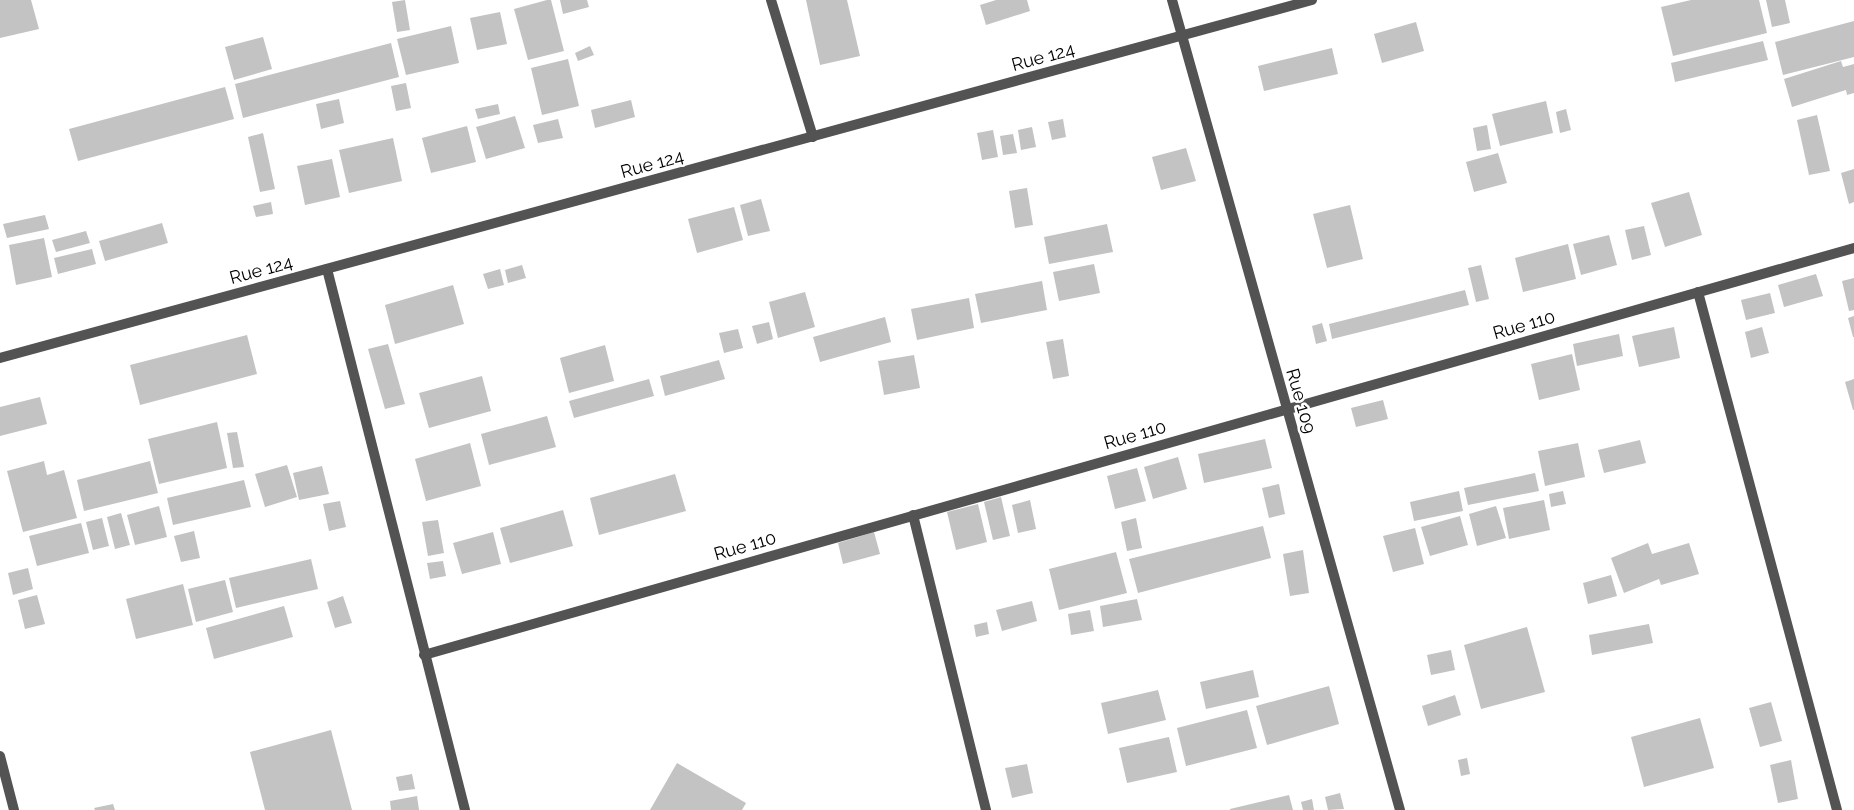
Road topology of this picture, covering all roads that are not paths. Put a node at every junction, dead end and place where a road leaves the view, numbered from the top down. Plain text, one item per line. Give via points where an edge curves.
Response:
1 (771, 0) edge
2 (1172, 0) edge
3 (1312, 0) edge
4 (1182, 36) junction
5 (813, 137) junction
6 (1854, 248) edge
7 (327, 269) junction
8 (1698, 292) junction
9 (0, 358) edge
10 (1287, 409) junction
11 (913, 515) junction
12 (424, 655) junction
13 (0, 756) edge
14 (14, 810) edge
15 (465, 810) edge
16 (986, 810) edge
17 (1400, 810) edge
18 (1837, 810) edge

1 - 5 street
2 - 4 street, Rue 109
3 - 4 street, Rue 124
4 - 5 street, Rue 124
4 - 10 street, Rue 109
5 - 7 street, Rue 124
6 - 8 street, Rue 110
7 - 9 street, Rue 124
7 - 12 street
8 - 10 street, Rue 110
8 - 18 street
10 - 11 street, Rue 110
10 - 17 street, Rue 109
11 - 12 street, Rue 110
11 - 16 street
12 - 15 street
13 - 14 street

